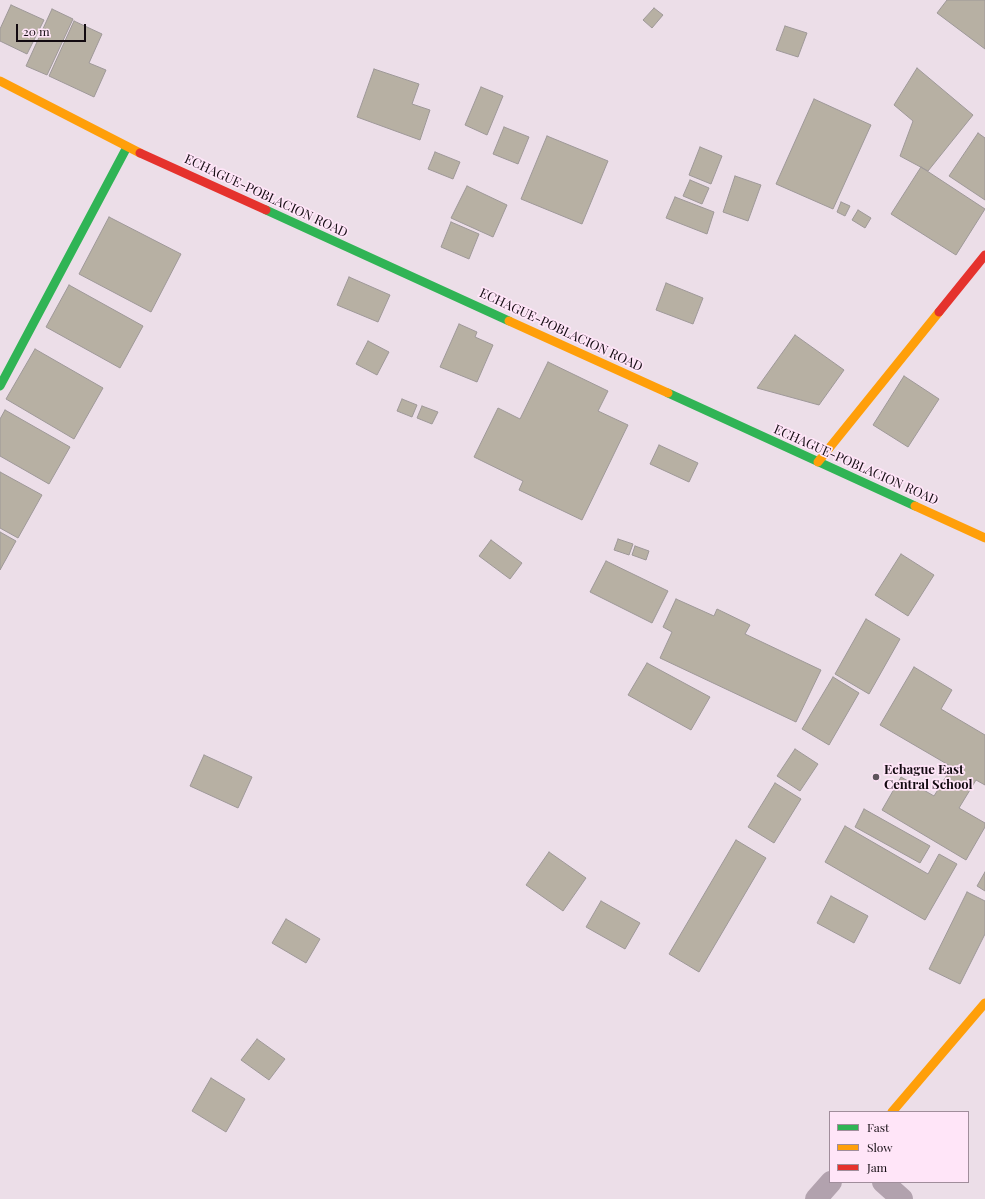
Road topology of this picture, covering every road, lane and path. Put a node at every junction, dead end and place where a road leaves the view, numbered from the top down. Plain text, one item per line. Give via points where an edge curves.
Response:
1 (0, 81) edge
2 (127, 147) junction
3 (985, 255) edge
4 (0, 386) edge
5 (818, 462) junction
6 (985, 538) edge
7 (985, 1003) edge
8 (893, 1111) edge
9 (830, 1183) edge
10 (883, 1183) edge
11 (816, 1199) edge
12 (902, 1199) edge

1 - 2 main road, ECHAGUE-POBLACION ROAD
2 - 4 main road
2 - 5 main road, ECHAGUE-POBLACION ROAD
3 - 5 main road
5 - 6 main road, ECHAGUE-POBLACION ROAD
7 - 8 main road
9 - 11 street
10 - 12 street

